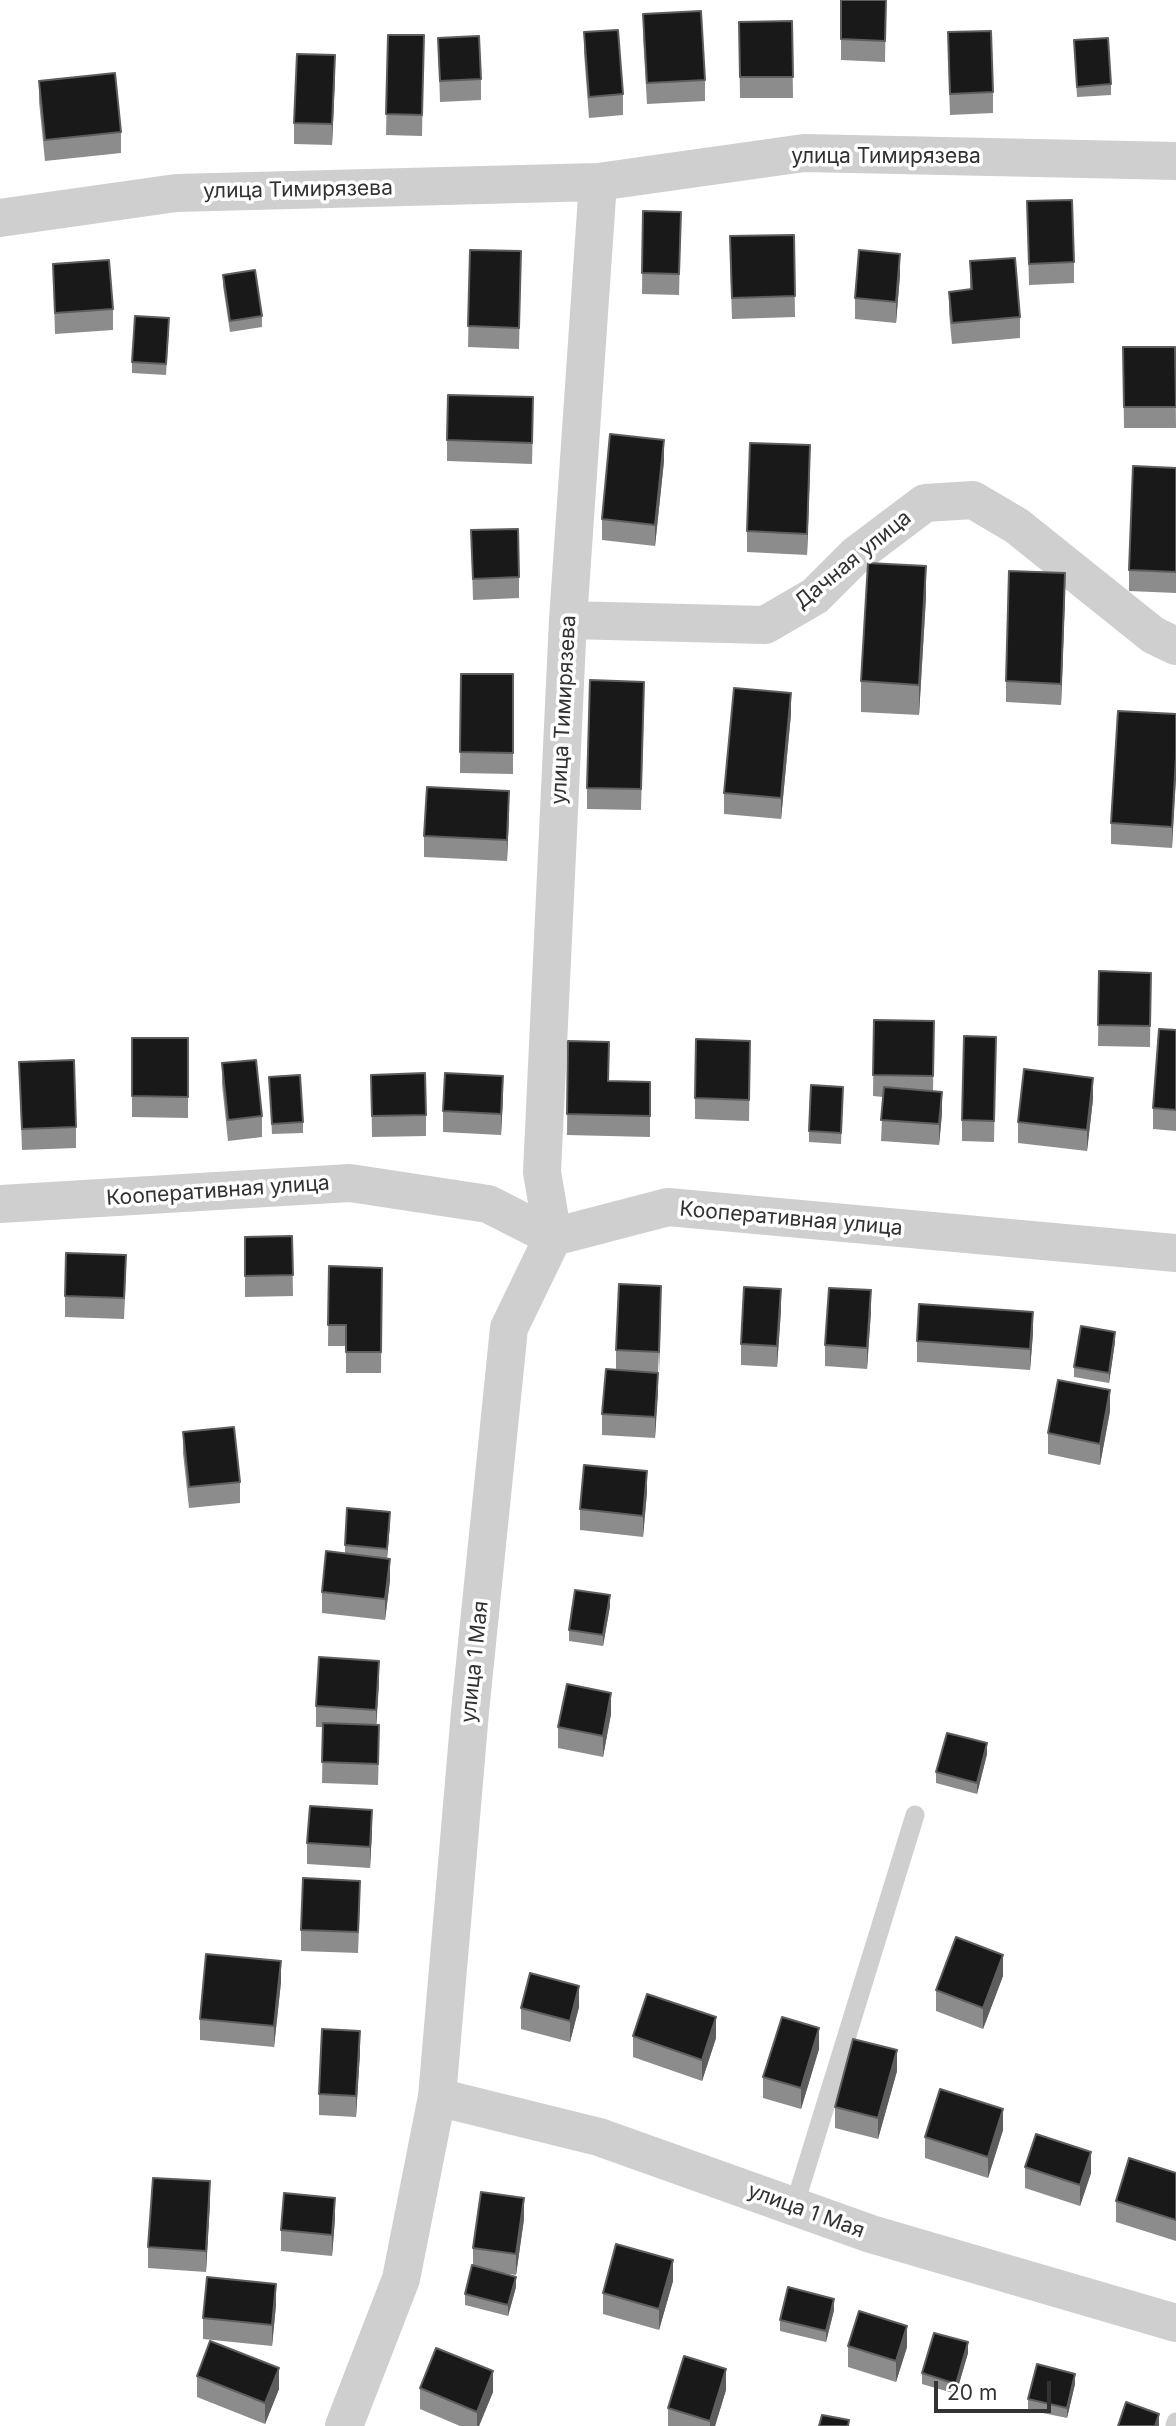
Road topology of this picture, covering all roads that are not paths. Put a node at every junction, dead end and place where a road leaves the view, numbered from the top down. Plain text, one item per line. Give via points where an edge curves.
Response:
1 (1176, 160) edge
2 (598, 182) junction
3 (0, 218) edge
4 (568, 620) junction
5 (1176, 646) edge
6 (0, 1204) edge
7 (553, 1237) junction
8 (1176, 1253) edge
9 (915, 1815) dead end
10 (438, 2098) junction
11 (794, 2207) junction
12 (1176, 2323) edge
13 (344, 2426) edge

1 - 2 street, улица Тимирязева via 804,153
2 - 3 street, улица Тимирязева via 176,193
2 - 4 street, улица Тимирязева
4 - 5 street, Дачная улица via 765,625 815,596 856,555 925,503 973,500 1017,526 1153,635
4 - 7 street, улица Тимирязева via 541,1172
6 - 7 street, Кооперативная улица via 351,1183 488,1204
7 - 8 street, Кооперативная улица via 668,1207
7 - 10 street, улица 1 Мая via 509,1328 470,1712
9 - 11 lane
10 - 11 street, улица 1 Мая via 599,2137
10 - 13 street, улица 1 Мая via 401,2278
11 - 12 street, улица 1 Мая

